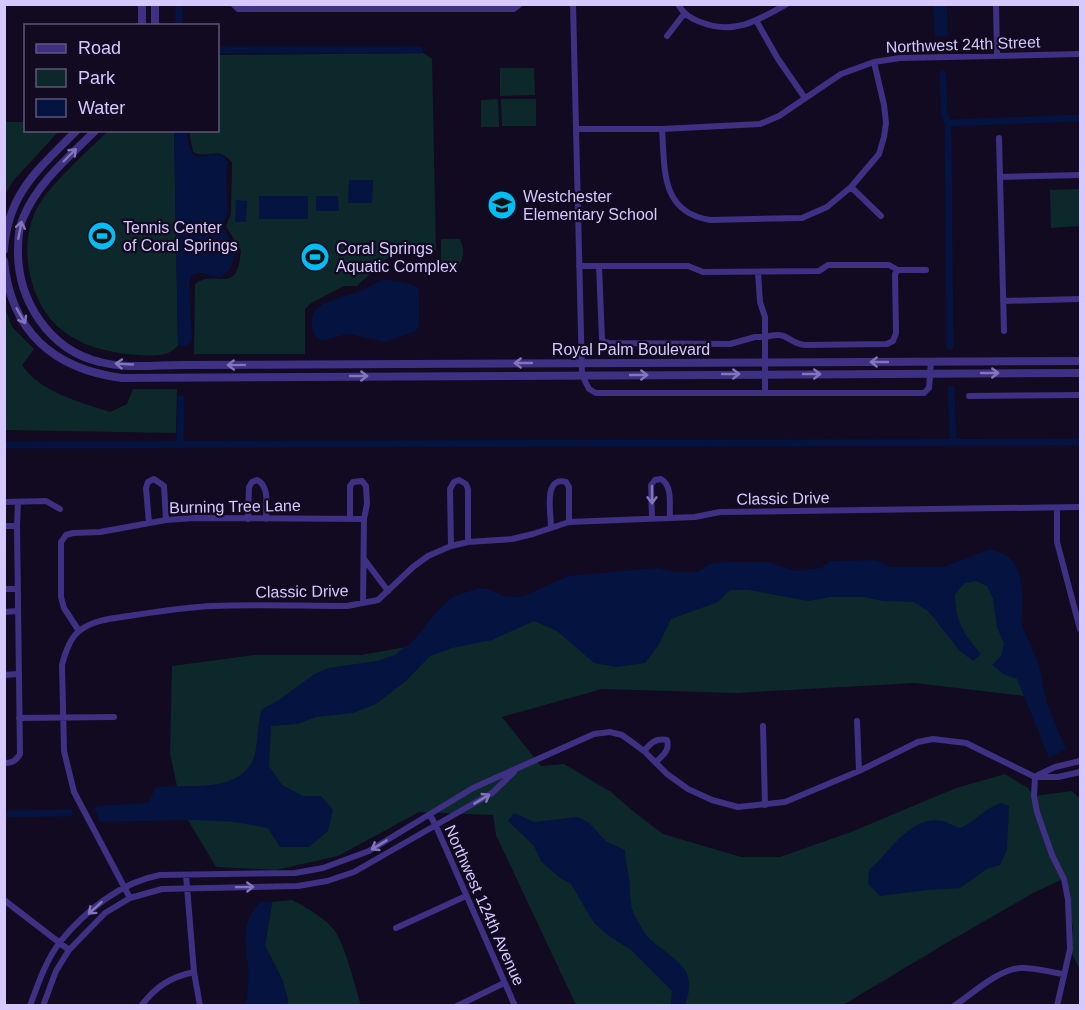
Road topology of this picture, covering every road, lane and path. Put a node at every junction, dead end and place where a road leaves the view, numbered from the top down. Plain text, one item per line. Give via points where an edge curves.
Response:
1 (142, 4) edge
2 (155, 4) edge
3 (233, 4) edge
4 (520, 4) edge
5 (573, 4) edge
6 (678, 4) edge
7 (787, 4) edge
8 (996, 4) edge
9 (684, 14) junction
10 (757, 22) junction
11 (142, 24) edge
12 (155, 24) edge
13 (667, 36) dead end
14 (1080, 54) edge
15 (998, 55) junction
16 (874, 62) junction
17 (805, 98) junction
18 (576, 129) junction
19 (662, 129) junction
20 (74, 132) edge
21 (94, 132) edge
22 (999, 138) dead end
23 (1080, 175) edge
24 (1000, 177) junction
25 (851, 187) junction
26 (881, 216) dead end
27 (4, 250) edge
28 (4, 261) edge
29 (579, 266) junction
30 (600, 266) junction
31 (898, 270) junction
32 (926, 270) dead end
33 (758, 272) junction
34 (1080, 299) edge
35 (1003, 301) junction
36 (1004, 331) dead end
37 (765, 337) junction
38 (1080, 361) edge
39 (765, 362) junction
40 (930, 362) junction
41 (582, 363) junction
42 (1080, 373) edge
43 (765, 374) junction
44 (931, 374) junction
45 (582, 375) junction
46 (765, 393) junction
47 (1080, 395) edge
48 (969, 396) dead end
49 (4, 502) edge
50 (18, 502) junction
51 (1057, 507) junction
52 (1080, 507) edge
53 (60, 509) dead end
54 (350, 517) junction
55 (652, 517) junction
56 (670, 518) junction
57 (248, 519) junction
58 (266, 519) junction
59 (364, 519) junction
60 (166, 520) junction
61 (569, 522) junction
62 (149, 523) junction
63 (4, 526) edge
64 (17, 526) junction
65 (551, 526) junction
66 (468, 542) junction
67 (451, 546) junction
68 (363, 559) junction
69 (4, 589) edge
70 (17, 589) junction
71 (388, 591) junction
72 (363, 603) junction
73 (18, 611) junction
74 (4, 612) edge
75 (1080, 629) edge
76 (79, 631) junction
77 (18, 674) junction
78 (4, 675) edge
79 (62, 717) junction
80 (114, 717) dead end
81 (20, 718) junction
82 (857, 721) dead end
83 (763, 726) dead end
84 (644, 751) junction
85 (1080, 761) edge
86 (656, 762) junction
87 (4, 763) edge
88 (516, 769) junction
89 (859, 771) junction
90 (1080, 772) edge
91 (1035, 777) junction
92 (765, 805) junction
93 (430, 815) junction
94 (436, 826) junction
95 (186, 875) junction
96 (124, 888) junction
97 (187, 888) junction
98 (466, 896) junction
99 (130, 898) junction
100 (4, 900) edge
101 (396, 928) dead end
102 (60, 942) junction
103 (69, 950) junction
104 (195, 972) junction
105 (1063, 974) junction
106 (504, 982) junction
107 (30, 1005) edge
108 (43, 1005) edge
109 (141, 1005) edge
110 (200, 1005) edge
111 (457, 1005) edge
112 (515, 1005) edge
113 (954, 1005) edge
114 (1057, 1005) edge

1 - 11 street
2 - 12 street
3 - 4 street via 238,9 514,9
5 - 18 street
6 - 9 street
7 - 10 street
8 - 15 street
9 - 10 street via 715,27 732,28
9 - 13 street
10 - 17 street
14 - 15 street, Northwest 24th Street
15 - 16 street, Northwest 24th Street
16 - 17 street, Northwest 24th Street via 841,74
16 - 25 street via 884,105 884,137 879,154
17 - 19 street, Northwest 24th Street via 760,124
18 - 19 street, Northwest 24th Street
18 - 29 street
19 - 25 street via 668,190 682,209 698,218 802,218 827,207
20 - 27 street via 23,187 9,218
41 -> 21 street, Royal Palm Boulevard via 124,365 80,354 59,341 33,312 18,275 18,239 21,220 30,203
22 - 24 street
23 - 24 street
24 - 35 street
25 - 26 street
28 -> 45 street, Royal Palm Boulevard via 12,298 36,339 75,367 98,374 122,378
29 - 30 street
29 - 41 street
30 - 33 street via 688,266 703,272
30 - 37 street via 604,342 730,344
31 - 32 street
31 - 33 street via 889,265 828,265 819,271
31 - 37 street via 896,333 890,343 805,345 780,334
33 - 37 street
34 - 35 street
35 - 36 street
37 - 39 street
38 - 40 street, Royal Palm Boulevard
40 -> 39 street, Royal Palm Boulevard
39 - 41 street, Royal Palm Boulevard
39 - 43 street
40 - 44 street
41 - 45 street
44 -> 42 street, Royal Palm Boulevard
43 -> 44 street, Royal Palm Boulevard
45 -> 43 street, Royal Palm Boulevard
43 - 46 street
44 - 46 street via 924,393
45 - 46 street via 589,389 596,393
47 - 48 street
49 - 50 street
50 - 53 street via 46,501
50 - 64 street
51 - 52 street, Classic Drive
51 - 56 street, Classic Drive via 720,512
51 - 75 street via 1057,542
54 - 58 street, Burning Tree Lane
54 - 59 street, Burning Tree Lane
54 - 59 street via 350,486 357,480 366,486
55 - 56 street, Classic Drive
56 -> 55 street via 669,487 662,479 651,485
55 - 61 street, Classic Drive
57 - 58 street, Burning Tree Lane
57 - 58 street via 249,487 257,480 266,488
57 - 60 street, Burning Tree Lane
59 - 68 street
60 - 62 street, Burning Tree Lane
60 - 62 street via 164,486 154,479 146,488
61 - 65 street, Classic Drive
61 - 65 street via 569,487 560,480 550,489
62 - 76 street, Burning Tree Lane via 73,533 61,542 61,597
63 - 64 street
64 - 70 street
65 - 66 street, Classic Drive via 512,539
66 - 67 street, Classic Drive
66 - 67 street via 468,489 459,480 450,489
67 - 71 street, Classic Drive via 428,556
68 - 71 street
68 - 72 street
69 - 70 street
70 - 73 street
71 - 72 street, Classic Drive via 378,600
72 - 76 street, Classic Drive via 180,609 111,619
73 - 74 street
73 - 77 street
76 - 79 street via 65,652 62,665
77 - 78 street
77 - 81 street
79 - 80 street
79 - 81 street
79 - 96 street via 64,751 74,792
81 - 87 street via 20,754 11,763
82 - 89 street
83 - 92 street
84 - 86 street
84 - 86 street via 653,741 667,740 666,752
84 - 88 street via 622,735 610,732 568,745
85 - 91 street
86 - 92 street via 688,789 712,800 738,807
88 - 93 street via 473,788
94 -> 88 street via 492,793
89 - 91 street via 918,742 942,739 966,743
89 - 92 street via 785,802
90 - 91 street
91 - 105 street via 1036,812 1064,879 1068,900 1070,949
93 - 94 street, Northwest 124th Avenue
93 -> 95 street via 369,851 323,868 295,873
97 -> 94 street via 298,886 327,880 354,872
94 - 98 street, Northwest 124th Avenue
95 - 96 street via 147,877
95 - 97 street
96 - 99 street
96 -> 102 street via 100,903
97 - 99 street via 162,889
97 - 104 street
98 - 101 street
98 - 106 street, Northwest 124th Avenue
99 - 103 street via 105,913
100 - 102 street
102 - 103 street
102 - 107 street
103 - 108 street
104 - 109 street via 167,980
104 - 110 street
105 - 113 street via 1027,968 1005,971
105 - 114 street
106 - 111 street
106 - 112 street, Northwest 124th Avenue

